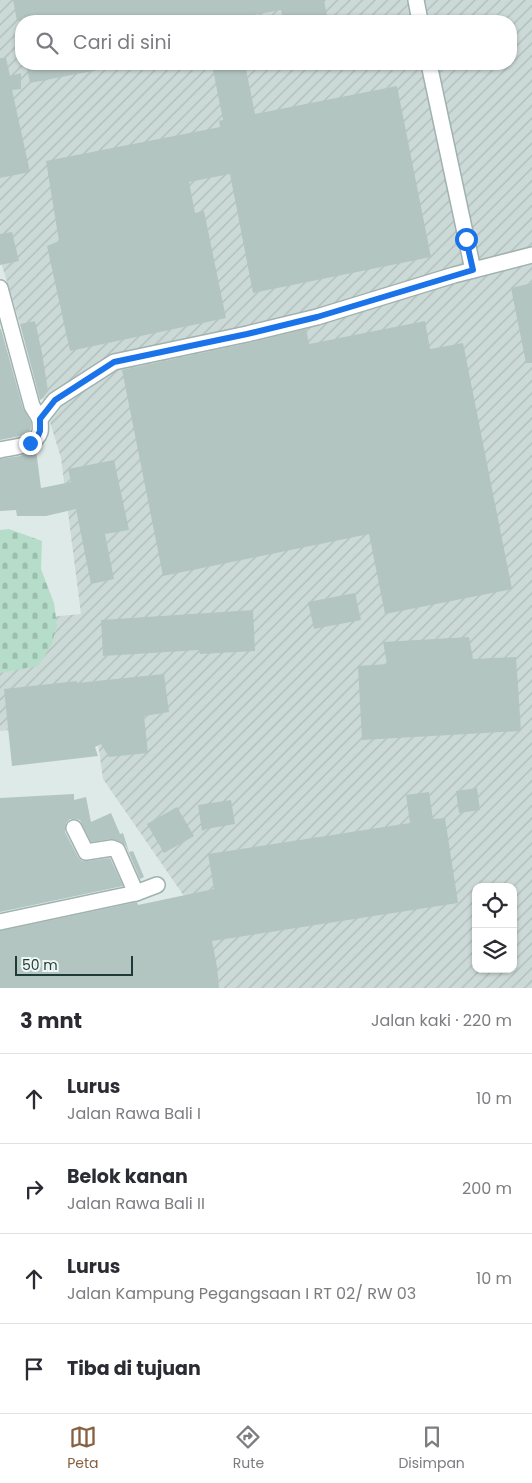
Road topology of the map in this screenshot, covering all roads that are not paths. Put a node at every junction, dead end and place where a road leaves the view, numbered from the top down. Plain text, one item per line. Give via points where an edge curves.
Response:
1 (416, 0) edge
2 (419, 15) edge
3 (430, 70) edge
4 (532, 255) edge
5 (473, 270) junction
6 (0, 288) edge
7 (40, 419) junction
8 (0, 450) edge
9 (74, 828) dead end
10 (157, 885) dead end
11 (136, 893) junction
12 (0, 922) edge

1 - 2 street
3 - 5 street
4 - 5 street
5 - 7 street via 317,317 114,362 55,400
6 - 7 street via 31,401
7 - 8 street via 37,438 30,443
9 - 11 street via 86,852 117,850
10 - 11 street
11 - 12 street

